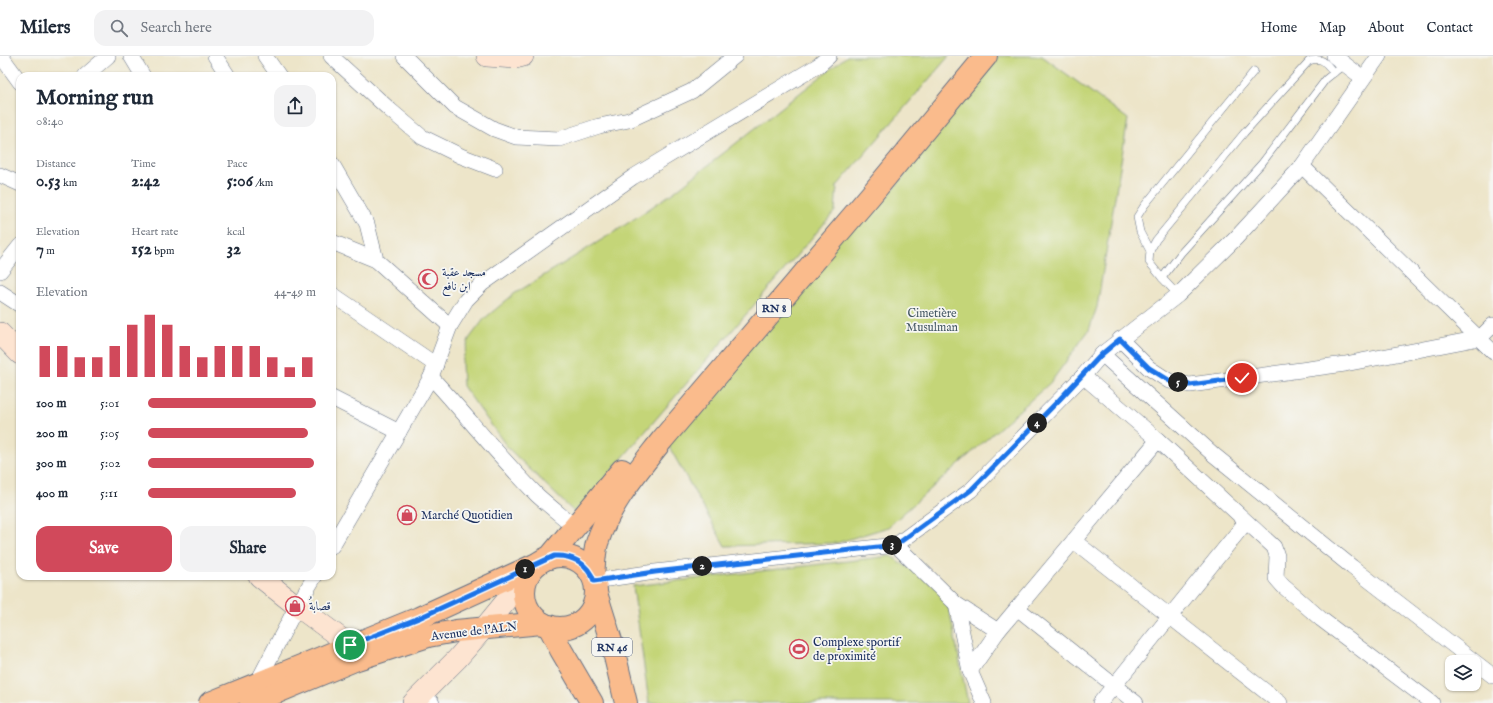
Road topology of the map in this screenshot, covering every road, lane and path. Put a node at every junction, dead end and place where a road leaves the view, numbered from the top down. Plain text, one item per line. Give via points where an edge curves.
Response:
1 (1, 56) edge
2 (108, 56) edge
3 (131, 56) edge
4 (215, 56) edge
5 (265, 56) edge
6 (331, 56) edge
7 (404, 56) edge
8 (487, 56) edge
9 (523, 56) edge
10 (735, 56) edge
11 (829, 56) edge
12 (971, 56) edge
13 (986, 56) edge
14 (1378, 56) edge
15 (1338, 64) edge
16 (1254, 71) dead end
17 (90, 72) edge
18 (141, 72) edge
19 (225, 72) edge
20 (276, 72) edge
21 (16, 77) edge
22 (1364, 78) junction
23 (1302, 166) junction
24 (495, 169) dead end
25 (336, 171) edge
26 (0, 175) edge
27 (16, 182) edge
28 (336, 244) edge
29 (16, 251) edge
30 (1150, 252) junction
31 (376, 260) junction
32 (0, 271) edge
33 (1162, 278) junction
34 (0, 292) edge
35 (1178, 295) junction
36 (336, 297) edge
37 (16, 302) edge
38 (1493, 325) edge
39 (450, 326) junction
40 (0, 333) edge
41 (1120, 339) junction
42 (1489, 347) edge
43 (16, 350) edge
44 (1102, 354) junction
45 (434, 371) junction
46 (1083, 376) junction
47 (336, 400) edge
48 (399, 432) junction
49 (1158, 440) junction
50 (1246, 522) junction
51 (575, 527) junction
52 (336, 539) edge
53 (1074, 541) junction
54 (896, 545) junction
55 (539, 564) junction
56 (264, 580) edge
57 (313, 580) edge
58 (594, 583) junction
59 (956, 604) junction
60 (297, 606) junction
61 (1017, 608) junction
62 (1170, 616) junction
63 (546, 624) junction
64 (484, 628) junction
65 (998, 631) junction
66 (353, 652) junction
67 (970, 671) junction
68 (1493, 676) edge
69 (1114, 686) junction
70 (254, 693) edge
71 (422, 700) edge
72 (210, 703) edge
73 (592, 703) edge
74 (626, 703) edge
75 (984, 703) edge
76 (1100, 703) edge
77 (1136, 703) edge
78 (1280, 703) edge
79 (1432, 703) edge

1 - 21 street
2 - 17 street
3 - 18 street
4 - 19 street
5 - 20 street
6 - 24 street via 422,137
7 - 10 street via 455,107 494,129 516,137 559,139 599,126 630,120 692,91
8 - 9 street
11 - 39 street via 819,65 633,177 488,279 466,300
12 - 51 main road, RN 8
13 - 58 main road, RN 8 via 631,480 604,524 597,545
14 - 22 street
15 - 22 street
15 - 30 lane via 1316,59 1309,61 1244,133 1156,240
15 - 33 lane via 1262,163 1181,253
16 - 30 lane via 1137,217 1140,232
22 - 23 street
23 - 35 street via 1236,238
23 - 42 street
25 - 31 street via 368,224
26 - 27 street
28 - 31 street
29 - 32 street
30 - 33 lane via 1149,262
31 - 39 street
33 - 35 lane
34 - 37 street
35 - 41 street
36 - 45 street
38 - 42 street
39 - 45 street
40 - 43 street
41 - 42 street via 1149,368 1170,381 1190,385
41 - 44 street
44 - 46 street
44 - 68 street via 1214,455 1352,567
45 - 48 street
45 - 51 street via 507,463 538,496
46 - 49 street
46 - 54 street via 971,490
47 - 48 street
48 - 52 street
49 - 50 street
49 - 53 street
50 - 62 street
50 - 79 street via 1274,547 1277,556 1276,578 1283,586 1321,619
51 - 55 main road, RN 8
53 - 61 street
53 - 62 street
54 - 58 street via 655,572
54 - 59 street
55 - 58 main road via 563,556 572,558 588,569
55 - 63 main road via 526,582 524,594 533,616
55 - 64 street
55 - 66 main road, Avenue de l'ALN via 419,618
56 - 60 street
57 - 60 street
58 - 63 main road via 594,604 580,621 560,628
58 - 74 main road, RN 46
59 - 65 street
59 - 67 street
60 - 66 street
60 - 70 street
61 - 65 street
61 - 69 street
62 - 69 street
62 - 78 street
63 - 64 main road, Avenue de l'ALN
63 - 73 main road
64 - 66 main road, Avenue de l'ALN via 428,636
64 - 71 street
65 - 67 street
66 - 70 main road, Avenue de l'ALN
67 - 75 street
69 - 76 street
69 - 77 street
70 - 72 main road, Avenue de l'ALN

